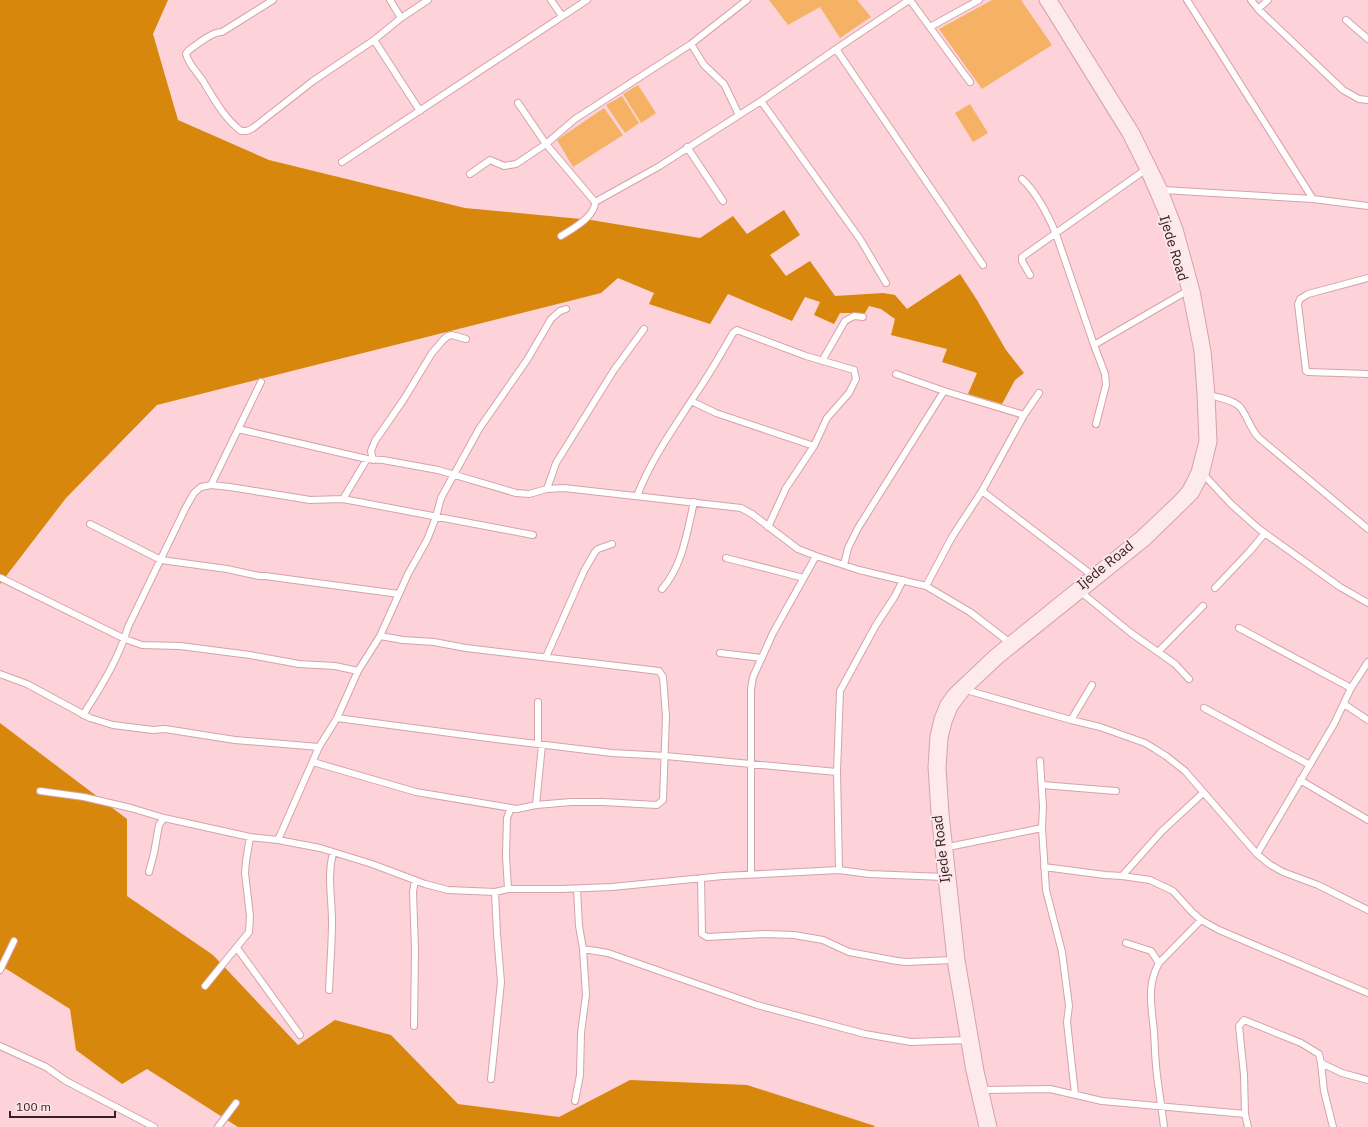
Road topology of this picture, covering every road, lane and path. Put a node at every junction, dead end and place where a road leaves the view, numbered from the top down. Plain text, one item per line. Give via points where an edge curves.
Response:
1 (273, 0) edge
2 (390, 0) edge
3 (428, 0) edge
4 (551, 0) edge
5 (587, 0) edge
6 (747, 0) edge
7 (910, 0) edge
8 (979, 0) edge
9 (1044, 0) edge
10 (1052, 0) edge
11 (1187, 0) edge
12 (1251, 0) edge
13 (1268, 0) edge
14 (1258, 9) junction
15 (562, 16) junction
16 (401, 18) junction
17 (1346, 20) dead end
18 (930, 27) junction
19 (1368, 39) edge
20 (374, 40) junction
21 (691, 44) junction
22 (836, 49) junction
23 (970, 82) dead end
24 (1368, 100) edge
25 (761, 101) junction
26 (518, 103) dead end
27 (420, 111) junction
28 (739, 115) junction
29 (546, 144) junction
30 (687, 147) junction
31 (342, 162) dead end
32 (1145, 170) junction
33 (470, 174) dead end
34 (1022, 179) dead end
35 (1163, 190) junction
36 (1313, 199) junction
37 (723, 201) dead end
38 (595, 202) junction
39 (1368, 206) edge
40 (1056, 234) junction
41 (561, 236) dead end
42 (983, 265) dead end
43 (1030, 275) dead end
44 (1368, 278) edge
45 (886, 283) dead end
46 (1187, 291) junction
47 (566, 309) dead end
48 (862, 317) dead end
49 (644, 329) dead end
50 (466, 339) dead end
51 (1094, 345) junction
52 (822, 361) junction
53 (896, 374) dead end
54 (1368, 374) edge
55 (261, 382) dead end
56 (944, 391) junction
57 (1039, 393) dead end
58 (1210, 395) junction
59 (691, 401) junction
60 (1024, 416) junction
61 (1096, 424) dead end
62 (238, 428) junction
63 (814, 446) junction
64 (370, 460) junction
65 (454, 475) junction
66 (1204, 475) junction
67 (211, 485) junction
68 (547, 489) junction
69 (982, 491) junction
70 (637, 496) junction
71 (343, 499) junction
72 (694, 502) junction
73 (436, 517) junction
74 (90, 524) dead end
75 (768, 526) junction
76 (1368, 529) edge
77 (1265, 533) junction
78 (533, 535) dead end
79 (612, 544) dead end
80 (816, 556) junction
81 (726, 558) dead end
82 (161, 560) junction
83 (844, 565) junction
84 (1092, 575) junction
85 (1, 578) edge
86 (804, 578) junction
87 (903, 580) junction
88 (926, 586) junction
89 (1215, 588) dead end
90 (662, 589) dead end
91 (1082, 592) junction
92 (399, 594) junction
93 (1368, 603) edge
94 (1203, 606) dead end
95 (1238, 628) dead end
96 (380, 636) junction
97 (125, 639) junction
98 (1009, 642) junction
99 (1158, 652) junction
100 (720, 653) dead end
101 (546, 657) junction
102 (762, 658) junction
103 (1368, 662) edge
104 (358, 672) junction
105 (0, 674) edge
106 (1189, 679) dead end
107 (1092, 685) dead end
108 (1351, 688) junction
109 (966, 690) junction
110 (538, 702) dead end
111 (1344, 704) junction
112 (1204, 708) dead end
113 (83, 715) junction
114 (337, 718) junction
115 (1071, 720) junction
116 (1368, 720) edge
117 (540, 744) junction
118 (319, 747) junction
119 (666, 756) junction
120 (1040, 761) dead end
121 (313, 762) junction
122 (751, 764) junction
123 (1310, 765) junction
124 (837, 772) junction
125 (1300, 780) junction
126 (1042, 785) junction
127 (40, 791) dead end
128 (1116, 791) dead end
129 (1203, 793) junction
130 (536, 805) junction
131 (511, 808) junction
132 (164, 818) junction
133 (1368, 820) edge
134 (1042, 828) junction
135 (250, 837) junction
136 (278, 840) junction
137 (948, 847) junction
138 (333, 853) junction
139 (1257, 854) junction
140 (1044, 867) junction
141 (839, 870) junction
142 (149, 872) dead end
143 (751, 874) junction
144 (1122, 876) junction
145 (944, 877) junction
146 (701, 878) junction
147 (415, 880) junction
148 (578, 888) junction
149 (508, 889) junction
150 (495, 892) junction
151 (1368, 910) edge
152 (1201, 920) junction
153 (14, 941) dead end
154 (1126, 943) dead end
155 (237, 948) junction
156 (583, 949) junction
157 (952, 960) junction
158 (1159, 963) junction
159 (0, 970) edge
160 (205, 986) dead end
161 (329, 990) dead end
162 (1368, 993) edge
163 (414, 1026) dead end
164 (300, 1035) dead end
165 (967, 1040) junction
166 (0, 1046) edge
167 (1322, 1063) junction
168 (491, 1079) dead end
169 (1368, 1080) edge
170 (984, 1090) junction
171 (1075, 1094) junction
172 (575, 1101) dead end
173 (236, 1103) dead end
174 (1162, 1106) junction
175 (1245, 1114) junction
176 (154, 1127) edge
177 (218, 1127) edge
178 (984, 1127) edge
179 (992, 1127) edge
180 (1164, 1127) edge
181 (1248, 1127) edge
182 (1332, 1127) edge

1 - 20 street via 222,32 213,34 186,54 191,66 226,117 241,131 253,128 313,81
2 - 16 street
3 - 16 street
4 - 15 street
5 - 15 street
6 - 21 street
7 - 18 street
7 - 22 street
8 - 18 street
9 - 32 main road, Ijede Road via 1128,134
10 - 35 main road, Ijede Road via 1135,132
11 - 36 street
12 - 14 street
13 - 14 street
14 - 24 street via 1343,90 1359,99
15 - 27 street
16 - 20 street
17 - 19 street
18 - 23 street
20 - 27 street
21 - 28 street via 704,66 724,84
21 - 29 street via 575,119
22 - 25 street
22 - 42 street
25 - 28 street
25 - 45 street via 860,239
26 - 29 street
27 - 31 street
28 - 30 street
29 - 33 street via 516,164 504,166 490,160
29 - 38 street
30 - 37 street
30 - 38 street via 658,167
32 - 40 street
32 - 46 main road, Ijede Road via 1171,230
34 - 40 street via 1028,184 1050,219
35 - 36 street
35 - 58 main road, Ijede Road via 1178,229 1195,291 1206,351
36 - 39 street
38 - 41 street via 590,215
40 - 43 street via 1022,257
40 - 51 street
44 - 54 street via 1308,294 1300,299 1298,304 1306,371
46 - 51 street
46 - 84 main road, Ijede Road via 1199,351 1202,394 1204,441 1196,472 1179,499 1140,536
47 - 65 street via 551,318 527,360 479,429
48 - 52 street via 854,316 845,321
49 - 68 street via 614,370 556,463
50 - 64 street via 448,336 432,353 375,441
51 - 61 street via 1105,374 1106,385
52 - 59 street via 737,330
52 - 63 street via 854,370 856,379 849,393 830,413
53 - 56 street
55 - 62 street
56 - 60 street
56 - 83 street via 858,528 848,548
57 - 60 street
58 - 66 main road, Ijede Road via 1212,442
58 - 76 street via 1240,406 1254,434
59 - 63 street
59 - 70 street via 649,468
60 - 69 street
62 - 64 street
62 - 67 street
63 - 75 street via 786,488
64 - 65 street via 423,466
64 - 71 street
65 - 68 street via 516,493 529,494
65 - 73 street via 441,498
66 - 77 street via 1231,504
66 - 91 main road, Ijede Road via 1194,494 1180,509 1146,541
67 - 71 street via 310,500
67 - 82 street via 201,487 194,493
68 - 70 street via 564,488
69 - 84 street
69 - 88 street via 952,537
70 - 72 street
71 - 73 street
72 - 75 street via 742,508
72 - 90 street via 681,558
73 - 78 street
73 - 92 street
74 - 82 street
75 - 80 street via 798,549
77 - 89 street
77 - 93 street via 1340,587
79 - 101 street via 594,552
80 - 83 street
80 - 86 street
81 - 86 street
82 - 92 street
82 - 97 street via 128,627
83 - 87 street
84 - 98 main road, Ijede Road
85 - 97 street
86 - 102 street
87 - 88 street
87 - 124 street via 840,692
88 - 98 street via 970,612
91 - 99 street
91 - 109 main road, Ijede Road via 999,659
92 - 96 street
94 - 99 street
95 - 108 street
96 - 101 street
96 - 104 street
97 - 104 street via 142,645 188,647 299,664 335,666
97 - 113 street
98 - 145 main road, Ijede Road via 953,693 939,719 933,767
99 - 106 street via 1175,664
100 - 102 street
101 - 119 street via 659,671 663,677
102 - 122 street via 753,677 751,689
103 - 108 street
104 - 114 street
105 - 113 street via 27,684
107 - 115 street
108 - 111 street
109 - 115 street
109 - 137 main road, Ijede Road via 953,707 946,722 943,738 941,768
110 - 117 street
111 - 116 street
111 - 123 street
112 - 123 street
113 - 118 street via 113,725
114 - 117 street
114 - 118 street
115 - 129 street via 1146,743 1185,771
117 - 119 street via 612,753
117 - 130 street
118 - 121 street
119 - 122 street
119 - 130 street via 664,797 657,805 603,802
120 - 126 street
121 - 131 street via 416,792
121 - 136 street
122 - 124 street
122 - 143 street
123 - 125 street
124 - 141 street
125 - 133 street
125 - 139 street
126 - 128 street
126 - 134 street
127 - 132 street via 84,797
129 - 139 street
129 - 144 street via 1162,831
130 - 131 street
131 - 149 street via 507,818
132 - 135 street
132 - 142 street via 159,825
134 - 137 street
134 - 140 street
135 - 136 street
135 - 155 street via 245,873 250,926 249,932
136 - 138 street
137 - 170 main road, Ijede Road via 960,960
138 - 147 street
138 - 161 street via 329,881 332,921
139 - 151 street via 1283,872 1318,885
140 - 144 street
140 - 171 street via 1046,890 1062,952 1069,1006 1067,1022
141 - 143 street
141 - 145 street
143 - 146 street
144 - 152 street via 1150,880 1173,891
145 - 157 main road, Ijede Road
146 - 148 street
146 - 157 street via 702,934 707,937 794,935 823,940 849,952 897,961
147 - 150 street via 448,890
147 - 163 street
148 - 149 street
148 - 156 street via 578,926
149 - 150 street
150 - 168 street via 502,982
152 - 158 street
152 - 162 street
153 - 159 street
154 - 158 street via 1151,951
155 - 160 street
155 - 164 street
156 - 165 street via 608,953 757,1005 865,1034 911,1042
156 - 172 street via 586,995 581,1033 580,1075
157 - 165 main road, Ijede Road
158 - 174 street via 1151,985 1150,1001
165 - 178 main road, Ijede Road
166 - 176 street via 46,1067 66,1081
167 - 169 street via 1342,1073
167 - 175 street via 1319,1054 1302,1043 1244,1020 1239,1026
167 - 182 street via 1324,1091
170 - 171 street via 1050,1089
170 - 179 main road, Ijede Road
171 - 174 street via 1102,1102
173 - 177 street
174 - 175 street
174 - 180 street
175 - 181 street

